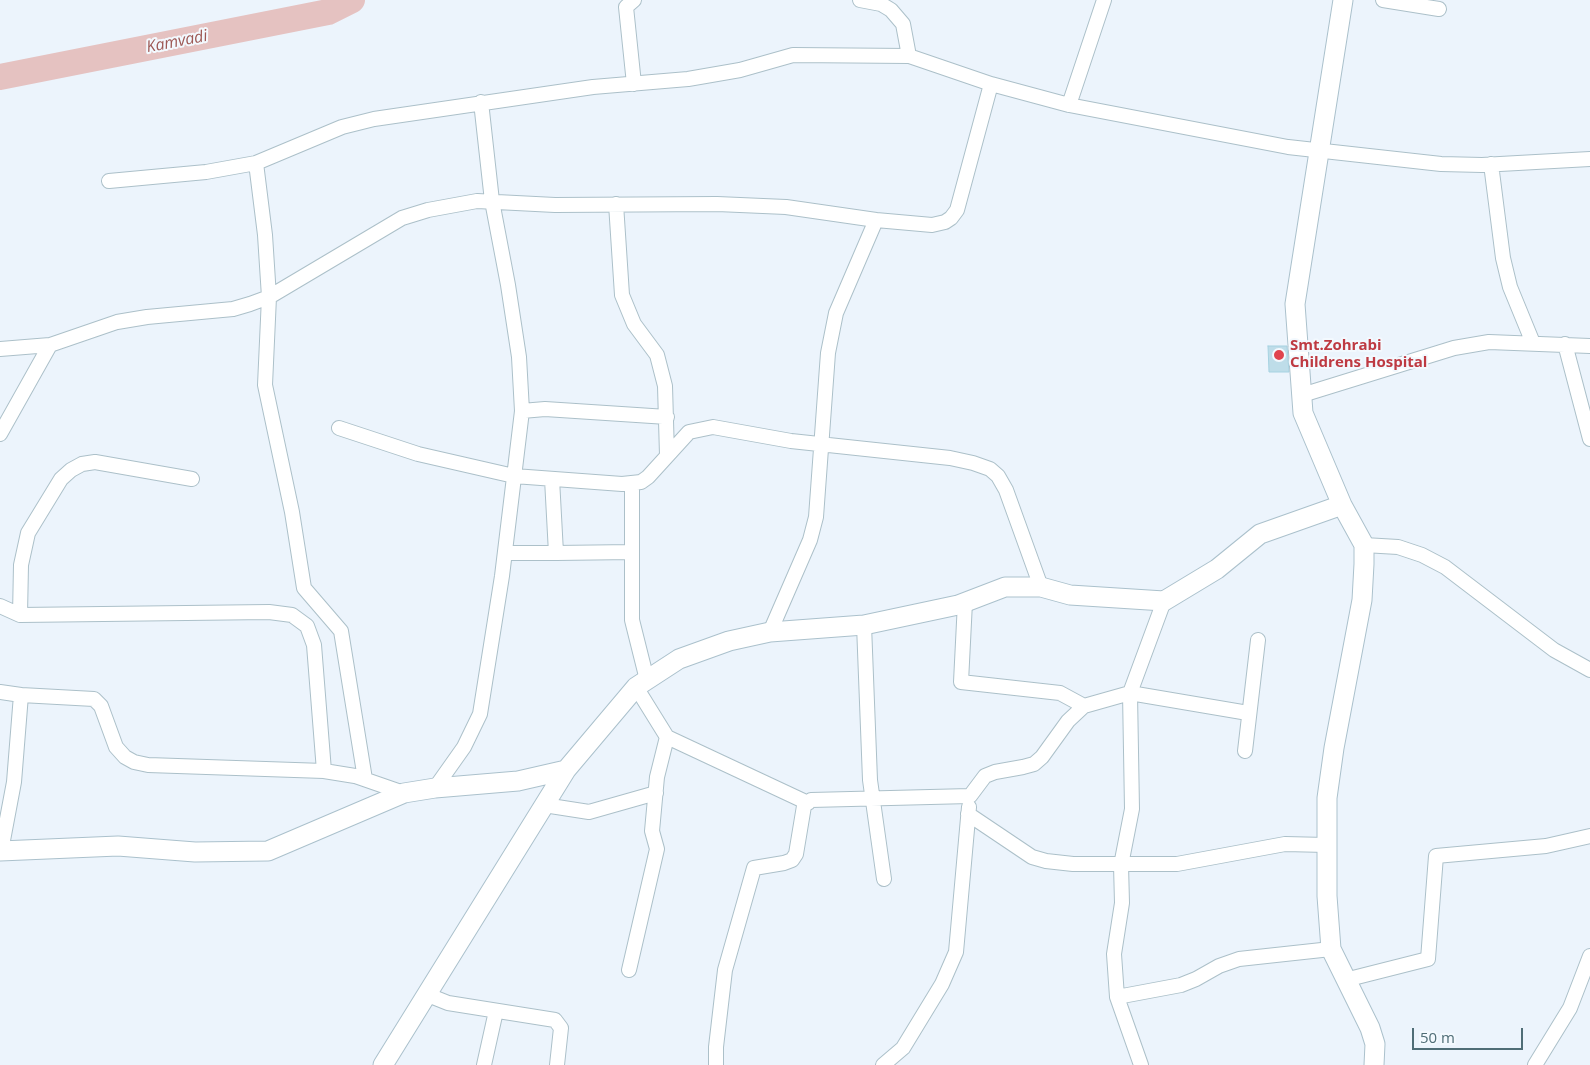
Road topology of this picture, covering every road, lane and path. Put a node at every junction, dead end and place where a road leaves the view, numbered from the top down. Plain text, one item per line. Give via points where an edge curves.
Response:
1 (634, 0) edge
2 (1104, 0) edge
3 (1343, 0) edge
4 (1383, 0) edge
5 (869, 1) edge
6 (1439, 8) dead end
7 (909, 56) junction
8 (634, 84) junction
9 (991, 84) junction
10 (481, 102) junction
11 (1069, 105) junction
12 (1320, 151) junction
13 (1590, 159) edge
14 (256, 163) junction
15 (1491, 164) junction
16 (109, 181) dead end
17 (492, 201) junction
18 (616, 204) junction
19 (876, 220) junction
20 (269, 297) junction
21 (1533, 343) junction
22 (1565, 344) junction
23 (50, 345) junction
24 (1590, 346) edge
25 (0, 349) edge
26 (1302, 396) junction
27 (522, 411) junction
28 (667, 417) junction
29 (339, 428) dead end
30 (0, 434) edge
31 (1590, 439) edge
32 (823, 443) junction
33 (667, 455) junction
34 (514, 476) junction
35 (552, 478) junction
36 (192, 479) dead end
37 (632, 484) junction
38 (1342, 505) junction
39 (1364, 545) junction
40 (632, 552) junction
41 (505, 553) junction
42 (556, 553) junction
43 (1041, 586) junction
44 (1164, 601) junction
45 (965, 602) junction
46 (0, 606) edge
47 (20, 615) junction
48 (864, 625) junction
49 (770, 632) junction
50 (1258, 640) dead end
51 (1590, 670) edge
52 (642, 683) junction
53 (0, 692) edge
54 (1130, 693) junction
55 (21, 695) junction
56 (1084, 706) junction
57 (1248, 713) junction
58 (667, 738) junction
59 (1245, 750) dead end
60 (566, 770) junction
61 (324, 771) junction
62 (365, 779) junction
63 (435, 788) junction
64 (404, 794) junction
65 (656, 794) junction
66 (970, 796) junction
67 (874, 800) junction
68 (808, 803) junction
69 (544, 805) junction
70 (968, 814) junction
71 (1590, 836) edge
72 (1326, 846) junction
73 (0, 851) edge
74 (1122, 865) junction
75 (884, 878) dead end
76 (1331, 949) junction
77 (1590, 956) edge
78 (629, 970) dead end
79 (1587, 970) edge
80 (1345, 980) junction
81 (428, 995) junction
82 (1117, 997) junction
83 (496, 1012) junction
84 (383, 1065) edge
85 (484, 1065) edge
86 (556, 1065) edge
87 (716, 1065) edge
88 (883, 1065) edge
89 (1141, 1065) edge
90 (1374, 1065) edge
91 (1535, 1065) edge

1 - 8 street via 626,7
2 - 11 street
3 - 12 street
4 - 6 street
5 - 7 street via 891,10 904,24
7 - 8 street via 793,55 740,70
7 - 9 street
8 - 10 street
9 - 11 street
9 - 19 street via 957,210 952,218 932,225
10 - 14 street via 342,127
10 - 17 street
11 - 12 street
12 - 15 street via 1441,164
12 - 26 street via 1295,304
13 - 15 street
14 - 16 street via 206,172
14 - 20 street
15 - 21 street via 1510,288
17 - 18 street
17 - 20 street via 438,208 402,218
17 - 27 street via 519,358
18 - 19 street via 786,207
18 - 28 street via 622,295 634,324 657,355 665,386
19 - 32 street via 836,313 828,353
20 - 23 street via 233,309 117,322
20 - 62 street via 265,385 292,512 304,588 341,632
21 - 22 street
21 - 26 street via 1489,342 1454,348
22 - 24 street
22 - 31 street
23 - 25 street
23 - 30 street
26 - 38 street via 1303,413
27 - 28 street via 545,408
27 - 34 street
28 - 33 street
29 - 34 street via 418,454
32 - 33 street via 791,441 713,427 689,432
32 - 43 street via 950,458 990,469 1006,490
32 - 49 street via 816,517 810,540
33 - 37 street via 648,477
34 - 35 street
34 - 41 street
35 - 37 street
35 - 42 street
36 - 47 street via 95,462 71,470 61,479 28,533 21,565
37 - 40 street
38 - 39 street
38 - 44 street via 1260,534 1217,569
39 - 51 street via 1398,547 1445,567 1554,650
39 - 72 street via 1362,600 1327,798
40 - 42 street
40 - 52 street via 632,620
41 - 42 street
41 - 63 street via 480,714 464,747
43 - 44 street via 1070,595
43 - 45 street via 1005,587
44 - 54 street
45 - 48 street
45 - 56 street via 961,682 1060,693
46 - 47 street
47 - 61 street via 269,612 292,615 307,626 314,644
48 - 49 street
48 - 67 street
49 - 52 street via 729,641 679,659
50 - 57 street
52 - 58 street
52 - 60 street
53 - 55 street
54 - 56 street
54 - 57 street
54 - 74 street via 1132,809
55 - 61 street via 94,699 101,706 116,747 134,762
55 - 73 street via 14,782
56 - 66 street via 1068,721 1042,758 1034,764 985,776
57 - 59 street
58 - 65 street
58 - 68 street
60 - 63 street via 518,781
60 - 69 street
61 - 62 street
62 - 64 street
63 - 64 street
64 - 73 street via 268,851 196,852 118,846
65 - 69 street via 589,812
65 - 78 street via 652,831 657,849
66 - 67 street
66 - 70 street
67 - 68 street via 821,799
67 - 75 street
68 - 87 street via 804,806 796,854 792,860 754,868 725,970
69 - 81 street
70 - 74 street via 1032,857 1055,862
70 - 88 street via 956,952 942,984 903,1048
71 - 80 street via 1546,846 1436,856 1428,959
72 - 74 street via 1285,844 1199,861
72 - 76 street
74 - 82 street via 1122,903 1114,954
76 - 80 street
76 - 82 street via 1239,959 1181,985
77 - 79 street
79 - 91 street via 1570,1008
80 - 90 street via 1360,1004 1376,1044
81 - 83 street via 448,1003
81 - 84 street
82 - 89 street
83 - 85 street
83 - 86 street via 555,1020 561,1028

